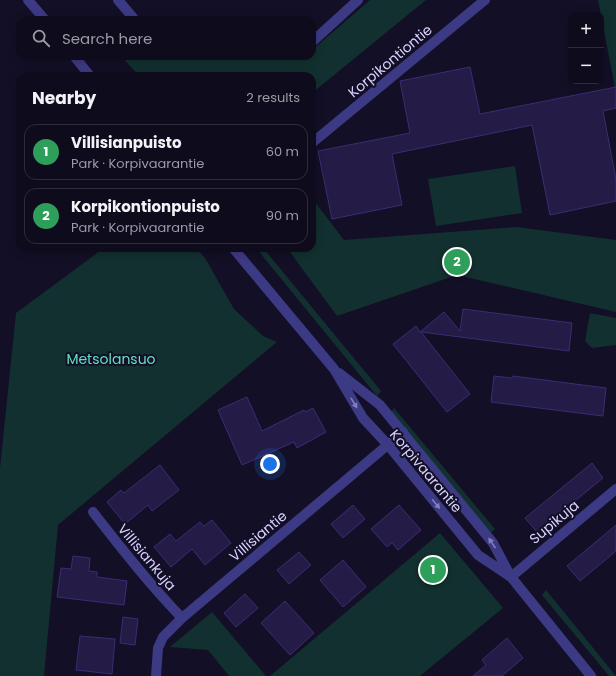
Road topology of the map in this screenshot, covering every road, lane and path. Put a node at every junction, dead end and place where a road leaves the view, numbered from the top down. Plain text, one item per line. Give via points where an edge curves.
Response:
1 (28, 0) edge
2 (118, 0) edge
3 (358, 0) edge
4 (485, 0) edge
5 (42, 16) edge
6 (132, 16) edge
7 (316, 38) edge
8 (77, 60) edge
9 (87, 72) edge
10 (316, 140) edge
11 (236, 252) edge
12 (334, 369) junction
13 (403, 432) junction
14 (388, 445) junction
15 (616, 489) edge
16 (93, 512) dead end
17 (511, 577) junction
18 (182, 618) junction
19 (156, 676) edge
20 (591, 676) edge

1 - 5 street
2 - 6 street
3 - 7 street
4 - 10 street, Korpikontiontie
8 - 9 street
11 - 12 street, Korpivaarantie
12 - 13 street, Korpivaarantie via 380,405
12 -> 14 street, Korpivaarantie via 363,418
13 - 14 street, Villisiantie
17 -> 13 street, Korpivaarantie via 493,544
14 -> 17 street, Korpivaarantie via 478,555
14 - 18 street, Villisiantie
15 - 17 street, Supikuja
16 - 18 street, Villisiankuja
17 - 20 street, Korpivaarantie
18 - 19 street, Villisiantie via 163,637 158,648

